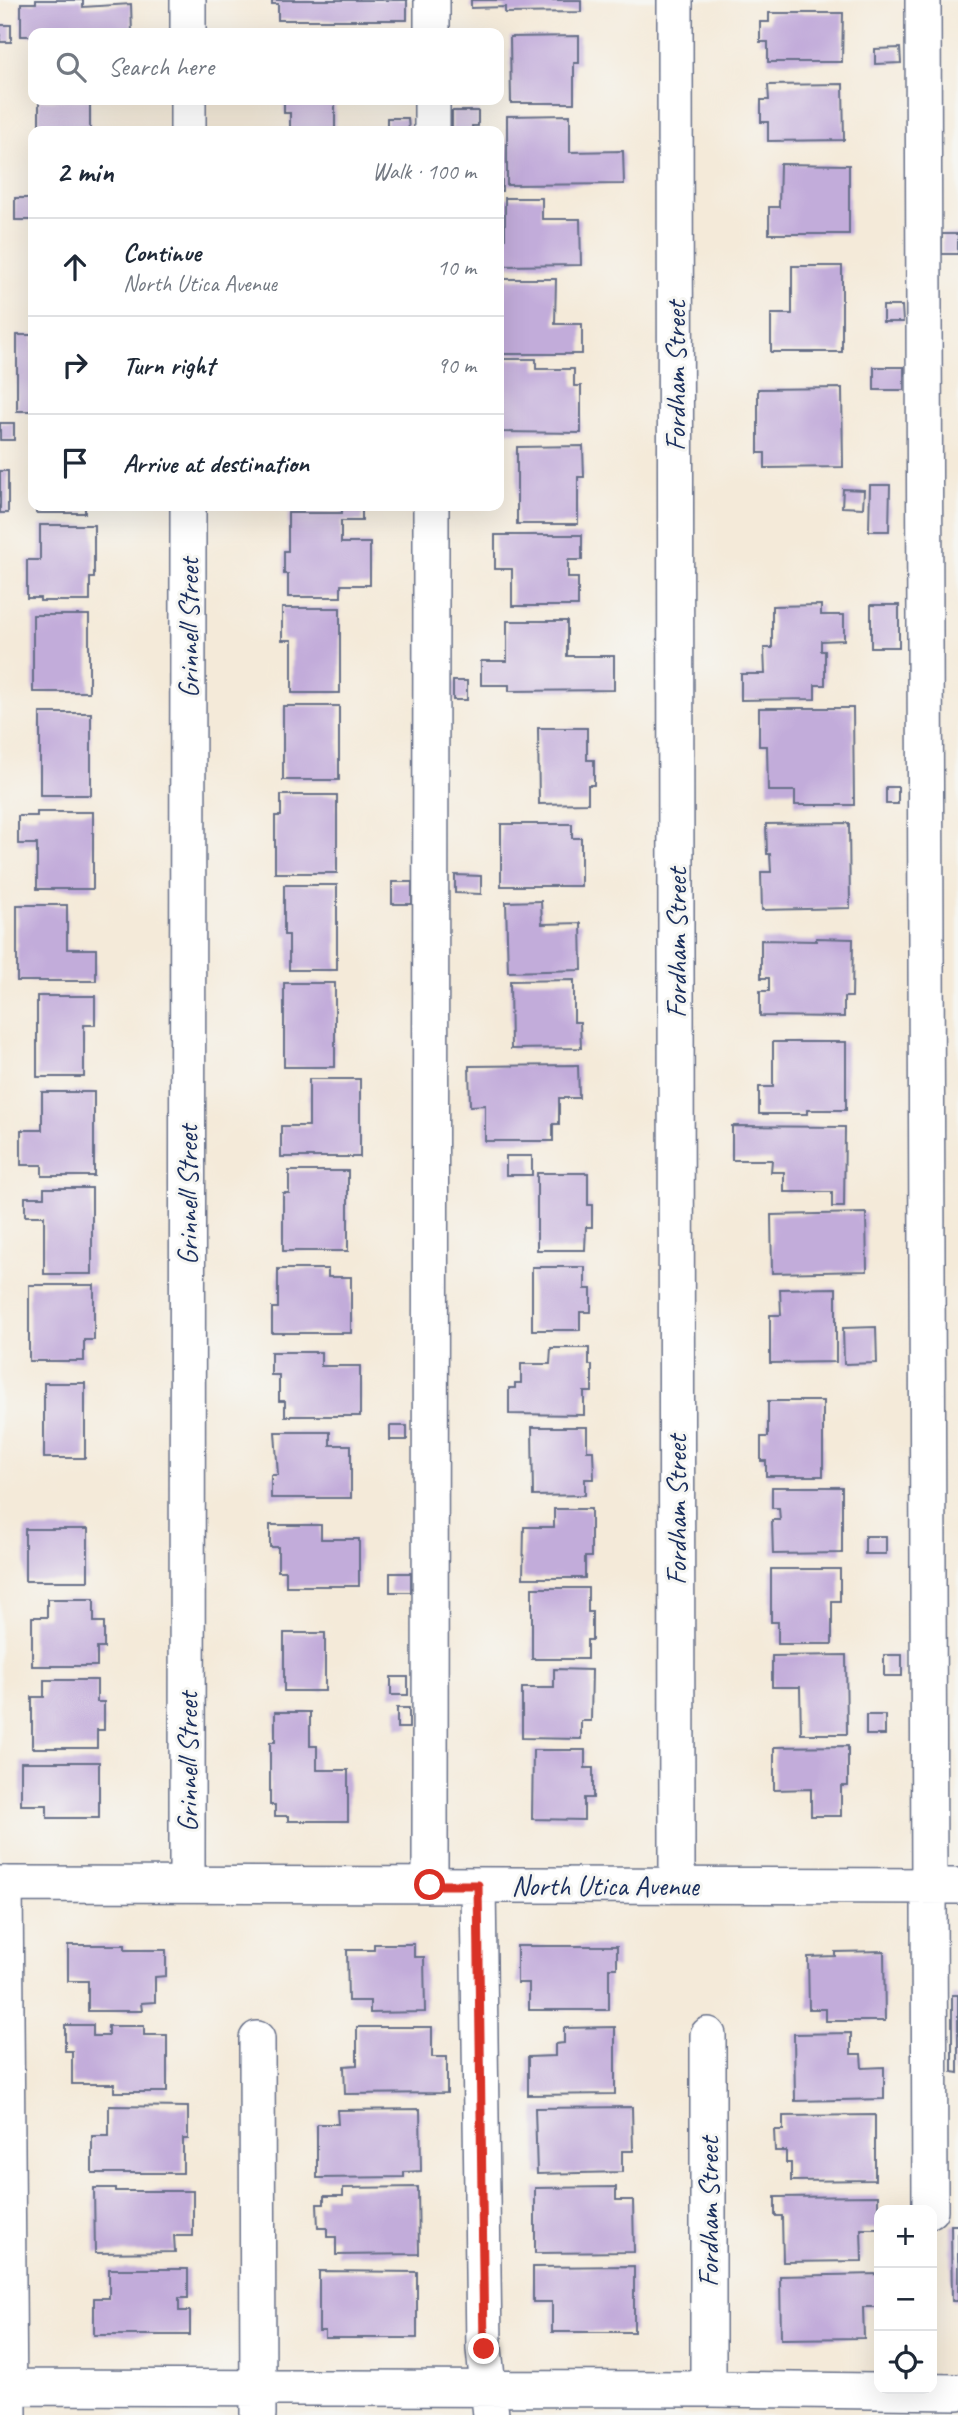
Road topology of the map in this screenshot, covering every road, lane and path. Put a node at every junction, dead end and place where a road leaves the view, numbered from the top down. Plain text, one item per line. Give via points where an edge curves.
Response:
1 (188, 0) edge
2 (432, 0) edge
3 (675, 0) edge
4 (923, 0) edge
5 (188, 28) edge
6 (432, 28) edge
7 (188, 105) edge
8 (432, 105) edge
9 (188, 126) edge
10 (432, 126) edge
11 (188, 511) edge
12 (431, 511) edge
13 (2, 1884) edge
14 (187, 1884) junction
15 (430, 1885) junction
16 (478, 1885) junction
17 (677, 1885) junction
18 (943, 1886) edge
19 (708, 2035) dead end
20 (257, 2039) dead end
21 (943, 2143) edge
22 (931, 2205) edge
23 (708, 2389) junction
24 (940, 2391) edge
25 (6, 2397) edge
26 (258, 2402) edge
27 (489, 2402) edge

1 - 5 street
2 - 6 street
3 - 17 street, Fordham Street
4 - 18 street
7 - 9 street
8 - 10 street
11 - 14 street, Grinnell Street
12 - 15 street
13 - 14 street, North Utica Avenue
13 - 25 street
14 - 15 street, North Utica Avenue
15 - 16 street, North Utica Avenue
16 - 17 street, North Utica Avenue
16 - 27 street via 484,2349
17 - 18 street, North Utica Avenue
18 - 21 street
19 - 23 street, Fordham Street
20 - 26 street
21 - 22 street
23 - 24 street
23 - 27 street
25 - 26 street
26 - 27 street

